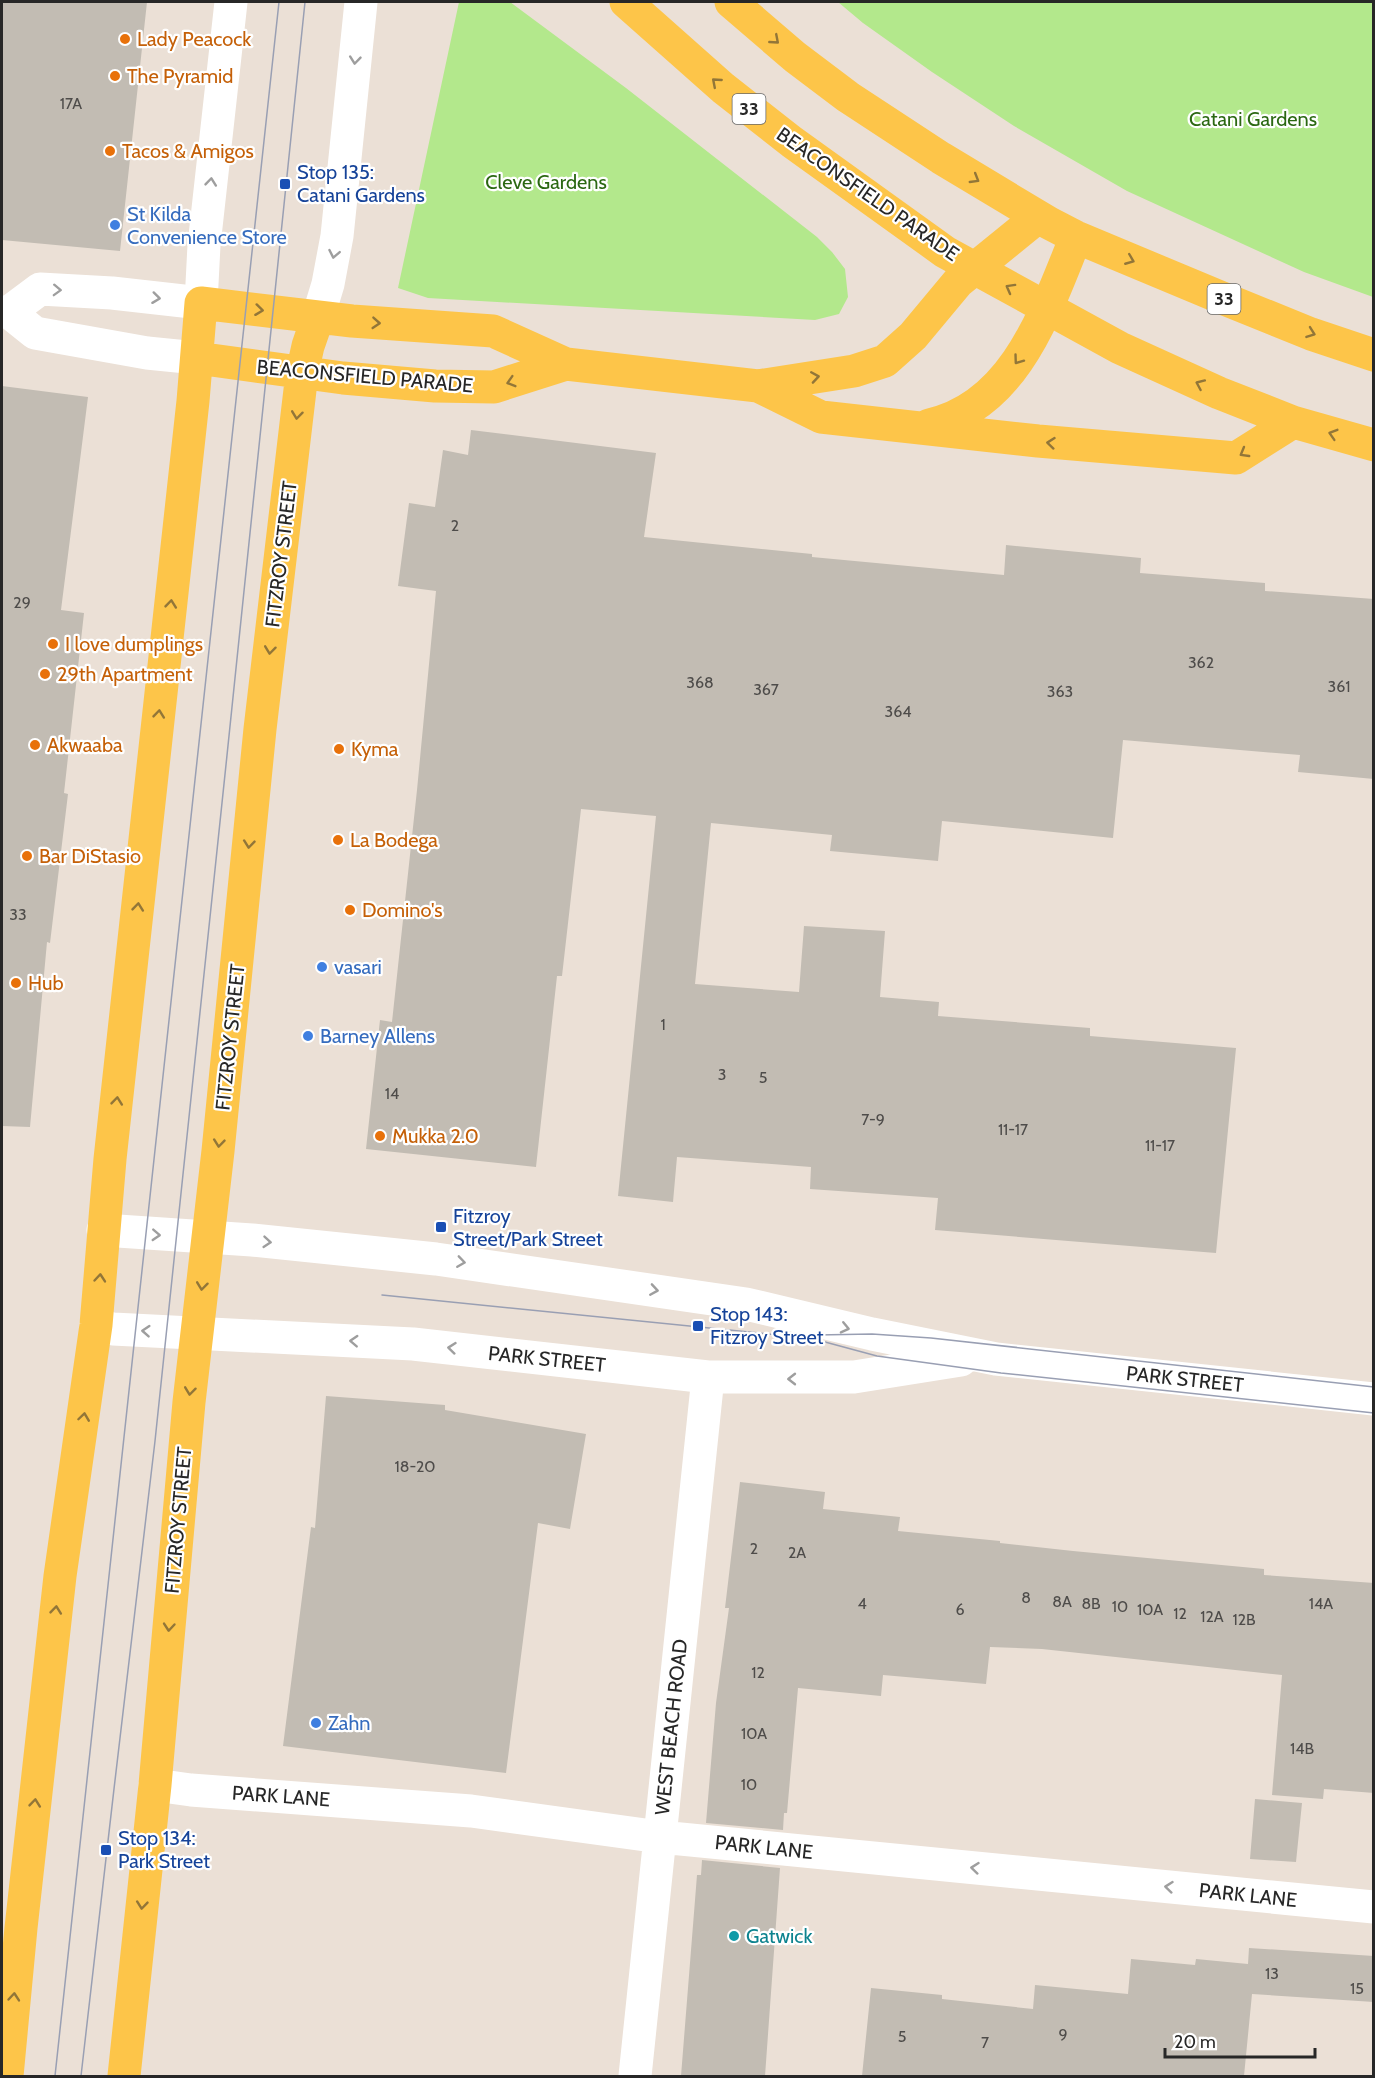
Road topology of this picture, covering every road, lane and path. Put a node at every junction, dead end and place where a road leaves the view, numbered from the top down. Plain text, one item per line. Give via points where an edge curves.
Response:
1 (231, 2) edge
2 (361, 2) edge
3 (626, 2) edge
4 (731, 2) edge
5 (1038, 217) junction
6 (1076, 237) junction
7 (974, 268) junction
8 (201, 303) junction
9 (1046, 309) junction
10 (5, 312) edge
11 (318, 317) junction
12 (1374, 355) edge
13 (197, 358) junction
14 (566, 364) junction
15 (302, 373) junction
16 (758, 386) junction
17 (1293, 422) junction
18 (918, 426) junction
19 (1374, 445) edge
20 (104, 1230) junction
21 (208, 1239) junction
22 (96, 1325) junction
23 (197, 1333) junction
24 (996, 1359) junction
25 (708, 1377) junction
26 (1374, 1399) edge
27 (155, 1785) junction
28 (660, 1837) junction
29 (1374, 1907) edge
30 (7, 2076) edge
31 (123, 2076) edge
32 (635, 2076) edge

8 -> 1 street
2 -> 11 street, FITZROY STREET via 337,236
7 -> 3 main road, BEACONSFIELD PARADE / 33 via 945,252 792,142 723,88
4 -> 5 main road, 33 via 848,97
5 - 6 main road, 33
5 - 7 main road, BEACONSFIELD PARADE
6 - 9 main road, BEACONSFIELD PARADE
6 -> 12 main road, 33 via 1311,334
9 -> 7 main road, BEACONSFIELD PARADE / 33
16 -> 7 main road, BEACONSFIELD PARADE via 854,371 885,361
10 -> 8 street via 40,289
8 -> 11 main road, BEACONSFIELD PARADE
8 - 13 main road
17 -> 9 main road, BEACONSFIELD PARADE / 33 via 1153,363
9 -> 18 main road, BEACONSFIELD PARADE via 1028,345 987,395 960,414
10 - 13 street via 35,333
11 -> 14 main road, BEACONSFIELD PARADE via 493,331
11 - 15 main road, FITZROY STREET
13 - 15 main road, BEACONSFIELD PARADE
20 -> 13 main road
14 -> 15 main road, BEACONSFIELD PARADE via 494,387 435,386
14 - 16 main road, BEACONSFIELD PARADE
15 -> 21 main road, FITZROY STREET via 260,729
16 - 18 main road, BEACONSFIELD PARADE via 821,417
17 -> 18 main road, BEACONSFIELD PARADE via 1236,458
19 -> 17 main road, BEACONSFIELD PARADE / 33
20 -> 21 street, PARK STREET
22 -> 20 main road
21 -> 23 main road, FITZROY STREET
21 -> 24 street, PARK STREET via 436,1259 590,1280 747,1304
23 -> 22 street, PARK STREET
30 -> 22 main road via 60,1576
25 -> 23 street, PARK STREET via 413,1344
23 -> 27 main road, FITZROY STREET
24 -> 25 street, PARK STREET via 955,1360 854,1377
24 - 26 street, PARK STREET
25 - 28 street, WEST BEACH ROAD
27 - 28 street, PARK LANE via 471,1810
27 -> 31 main road, FITZROY STREET
29 -> 28 street, PARK LANE
28 - 32 street, WEST BEACH ROAD

